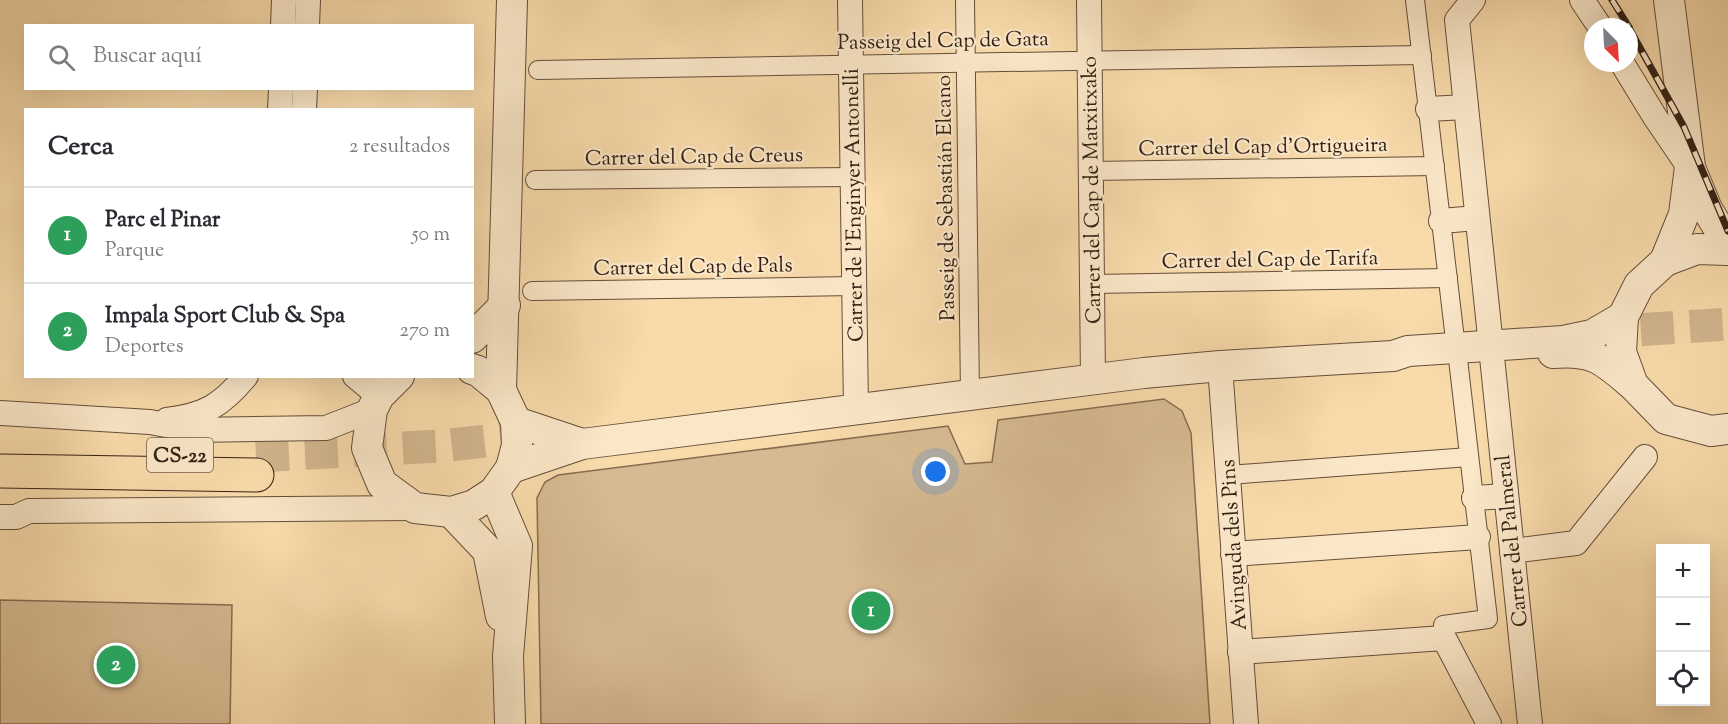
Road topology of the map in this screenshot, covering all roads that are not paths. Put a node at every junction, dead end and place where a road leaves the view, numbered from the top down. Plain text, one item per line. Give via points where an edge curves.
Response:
1 (284, 0) edge
2 (308, 0) edge
3 (512, 0) edge
4 (850, 0) edge
5 (965, 0) edge
6 (1089, 0) edge
7 (1415, 0) edge
8 (1473, 0) edge
9 (1582, 0) edge
10 (1669, 0) edge
11 (1594, 18) edge
12 (283, 24) edge
13 (307, 24) edge
14 (1422, 55) junction
15 (1089, 60) junction
16 (966, 63) junction
17 (851, 64) junction
18 (538, 70) dead end
19 (1628, 72) edge
20 (281, 90) edge
21 (305, 90) edge
22 (1466, 107) junction
23 (280, 108) edge
24 (304, 108) edge
25 (1428, 109) junction
26 (1435, 166) junction
27 (1690, 167) junction
28 (1091, 171) junction
29 (852, 177) junction
30 (535, 180) dead end
31 (1477, 218) junction
32 (1441, 221) junction
33 (1728, 244) edge
34 (1728, 250) edge
35 (1665, 261) junction
36 (1448, 278) junction
37 (1092, 284) junction
38 (854, 286) junction
39 (532, 291) dead end
40 (505, 304) junction
41 (1623, 317) junction
42 (474, 336) edge
43 (1491, 351) junction
44 (1457, 354) junction
45 (1220, 366) junction
46 (474, 370) edge
47 (244, 378) edge
48 (358, 378) edge
49 (1093, 380) junction
50 (1633, 385) junction
51 (501, 390) junction
52 (383, 394) edge
53 (970, 395) junction
54 (856, 409) junction
55 (0, 413) edge
56 (516, 422) junction
57 (150, 423) junction
58 (1722, 436) edge
59 (582, 444) junction
60 (0, 449) edge
61 (1469, 457) junction
62 (1644, 457) dead end
63 (511, 468) junction
64 (0, 471) edge
65 (1228, 474) junction
66 (382, 484) junction
67 (494, 492) junction
68 (1506, 496) junction
69 (1474, 498) junction
70 (344, 508) junction
71 (415, 508) junction
72 (451, 512) junction
73 (0, 517) edge
74 (1478, 537) junction
75 (1512, 551) junction
76 (1233, 554) junction
77 (1444, 638) junction
78 (1240, 652) junction
79 (508, 656) junction
80 (510, 724) edge
81 (1246, 724) edge
82 (1489, 724) edge
83 (1530, 724) edge

1 - 12 street
2 - 13 street
3 - 40 street
4 - 17 street, Carrer de l'Enginyer Antonelli
5 - 16 street, Passeig de Sebastián Elcano
6 - 15 street, Carrer del Cap de Matxitxako
7 - 14 street, Carrer del Palmeral
8 - 22 street, Carrer del Palmeral via 1457,20
9 - 11 street
10 - 27 street
14 - 15 street, Passeig del Cap de Gata
14 - 25 street, Carrer del Palmeral
15 - 16 street, Passeig del Cap de Gata
15 - 28 street, Carrer del Cap de Matxitxako
16 - 17 street, Passeig del Cap de Gata
16 - 53 street, Passeig de Sebastián Elcano
17 - 18 street, Passeig del Cap de Gata
17 - 29 street, Carrer de l'Enginyer Antonelli
19 - 27 street
20 - 23 street
21 - 24 street
22 - 25 street
22 - 31 street, Carrer del Palmeral
25 - 26 street, Carrer del Palmeral
26 - 28 street, Carrer del Cap d'Ortigueira
26 - 32 street, Carrer del Palmeral
27 - 33 street via 1707,209
27 - 35 street via 1684,214
28 - 37 street, Carrer del Cap de Matxitxako
29 - 30 street, Carrer del Cap de Creus
29 - 38 street, Carrer de l'Enginyer Antonelli
31 - 32 street
31 - 43 street, Carrer del Palmeral
32 - 36 street, Carrer del Palmeral
34 - 35 street via 1697,249
35 - 41 street via 1639,285
36 - 37 street, Carrer del Cap de Tarifa
36 - 44 street, Carrer del Palmeral
37 - 49 street, Carrer del Cap de Matxitxako
38 - 39 street, Carrer del Cap de Pals
38 - 54 street, Carrer de l'Enginyer Antonelli
40 - 42 street
40 - 51 street
41 - 43 street via 1592,335
41 - 50 street via 1622,352
43 - 44 street
43 - 50 street via 1584,353 1601,359
43 - 68 street, Carrer del Palmeral
44 - 45 street via 1408,363 1393,356
44 - 61 street, Carrer del Palmeral
45 - 49 street
45 - 65 street, Avinguda dels Pins
46 - 51 street
47 - 57 street via 228,398 192,417
48 - 52 street
49 - 53 street
50 - 58 street via 1666,419
51 - 56 street
52 - 57 street via 326,428 193,430
52 - 66 street via 367,448
53 - 54 street
54 - 59 street
55 - 57 street
56 - 59 street
56 - 63 street via 517,445
59 - 63 street
60 - 64 highway, CS-22 via 256,466
61 - 65 street
61 - 69 street, Carrer del Palmeral
62 - 75 street via 1576,543
63 - 67 street
65 - 76 street, Avinguda dels Pins
66 - 70 street
66 - 71 street
67 - 72 street via 474,505
67 - 79 street via 517,546
68 - 69 street
68 - 75 street, Carrer del Palmeral
69 - 74 street, Carrer del Palmeral
70 - 71 street
70 - 73 street via 29,511 16,518
71 - 72 street
72 - 79 street via 488,551
74 - 76 street
74 - 77 street, Carrer del Palmeral via 1488,619 1443,625
75 - 83 street, Carrer del Palmeral
76 - 78 street, Avinguda dels Pins
77 - 78 street
77 - 82 street
78 - 81 street, Avinguda dels Pins
79 - 80 street

